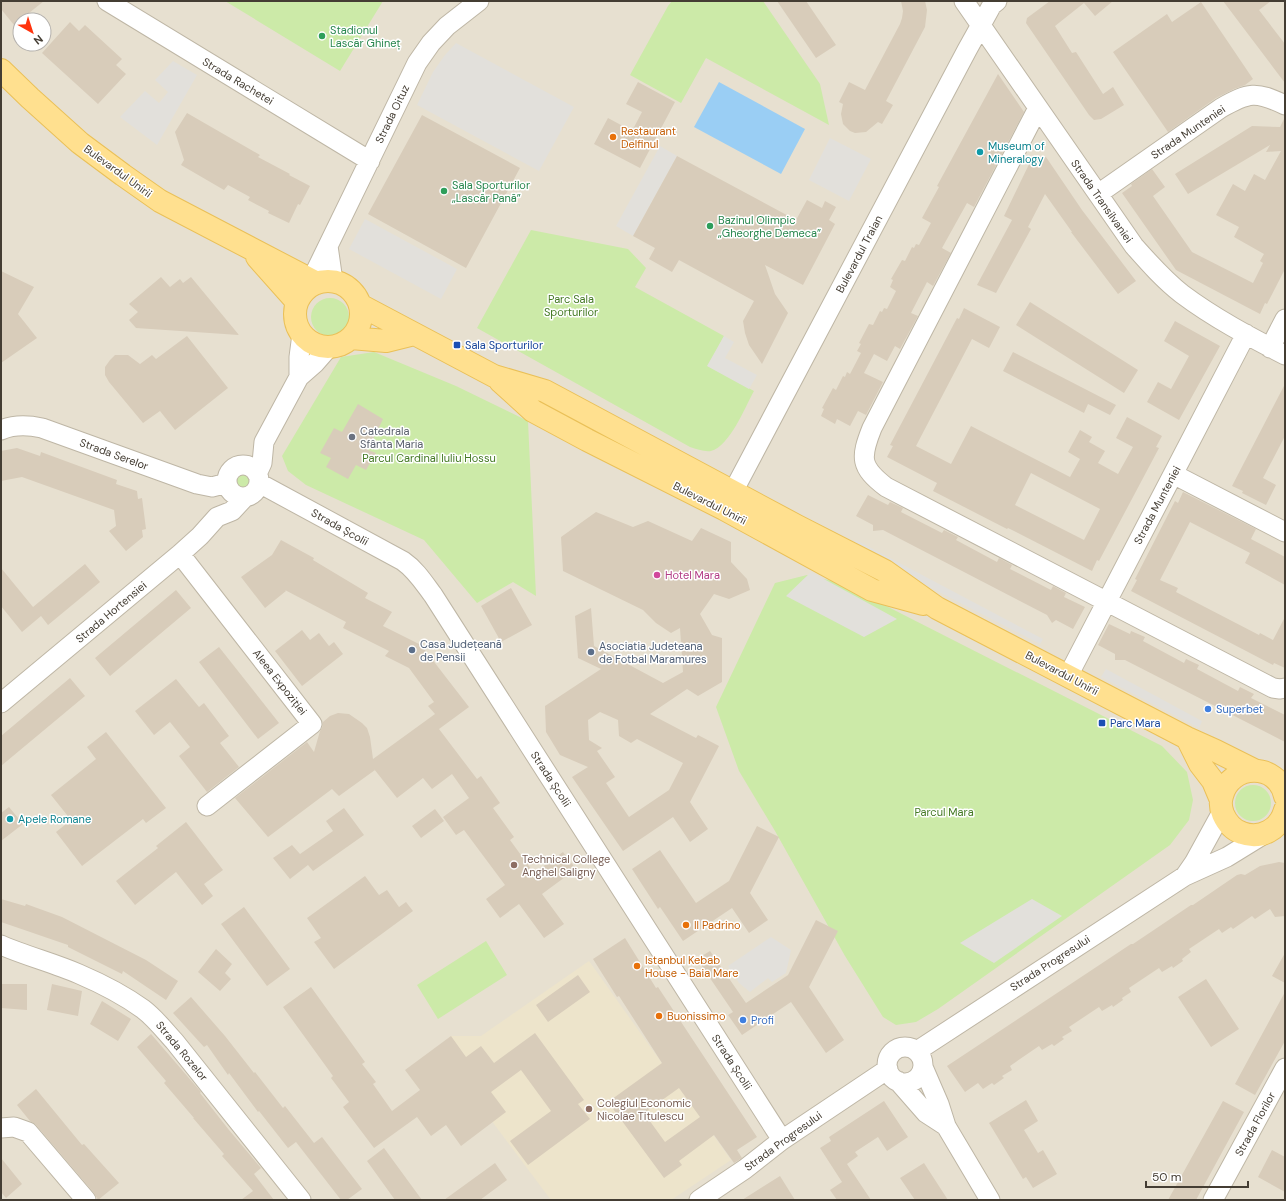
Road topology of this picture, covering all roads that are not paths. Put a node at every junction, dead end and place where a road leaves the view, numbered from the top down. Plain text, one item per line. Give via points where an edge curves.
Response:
1 (107, 1) edge
2 (479, 1) edge
3 (964, 1) edge
4 (997, 1) edge
5 (981, 25) junction
6 (1, 70) edge
7 (1285, 106) edge
8 (1038, 108) junction
9 (370, 161) junction
10 (1098, 194) junction
11 (313, 287) junction
12 (360, 305) junction
13 (1285, 319) edge
14 (302, 334) junction
15 (414, 334) junction
16 (1246, 334) junction
17 (351, 338) junction
18 (329, 347) junction
19 (1278, 352) edge
20 (299, 377) junction
21 (1, 430) edge
22 (264, 442) junction
23 (239, 465) junction
24 (1173, 474) junction
25 (258, 478) junction
26 (228, 485) junction
27 (245, 497) junction
28 (729, 501) junction
29 (217, 517) junction
30 (1285, 532) edge
31 (180, 554) junction
32 (1107, 601) junction
33 (1068, 676) junction
34 (1285, 688) edge
35 (1, 703) edge
36 (1187, 738) junction
37 (1254, 770) junction
38 (1283, 789) edge
39 (207, 806) dead end
40 (1221, 806) junction
41 (1285, 810) edge
42 (1275, 829) edge
43 (1185, 876) junction
44 (1, 945) edge
45 (22, 954) junction
46 (1, 955) edge
47 (920, 1059) junction
48 (1285, 1068) edge
49 (893, 1075) junction
50 (946, 1126) junction
51 (1, 1128) edge
52 (782, 1140) junction
53 (86, 1200) edge
54 (301, 1200) edge
55 (698, 1200) edge
56 (990, 1200) edge
57 (1213, 1200) edge

1 - 9 street, Strada Rachetei
2 - 9 street, Strada Oituz via 447,26 417,63
3 - 5 street, Strada Transilvaniei
4 - 5 street, Bulevardul Traian
5 - 8 street, Strada Transilvaniei
5 - 28 street, Bulevardul Traian
6 - 11 main road, Bulevardul Unirii via 63,129 123,176 160,201 252,249 271,274
7 - 10 street, Strada Munteniei via 1268,97 1243,97 1221,108
8 - 10 street, Strada Transilvaniei
8 - 32 street via 872,428 865,445 864,464 873,477 886,487
9 - 11 street, Strada Oituz via 328,246
10 - 16 street, Strada Transilvaniei via 1134,246 1164,279 1199,306
11 - 12 main road via 342,283 356,296
11 - 14 main road via 295,311 295,319
12 - 15 main road, Bulevardul Unirii
12 - 17 main road via 360,323
13 - 19 street
14 - 18 main road via 317,345
14 - 20 street via 298,357
15 - 17 main road via 386,341
15 - 28 main road, Bulevardul Unirii via 494,376 534,411 587,440
16 - 19 street, Strada Transilvaniei
16 - 24 street, Strada Munteniei
17 - 18 main road
18 - 20 street
20 - 22 street
21 - 26 street, Strada Serelor via 28,425 42,428 197,484 212,487
22 - 23 street
22 - 25 street
23 - 25 street via 250,466
23 - 26 street via 228,474
24 - 30 street
24 - 32 street, Strada Munteniei
25 - 27 street via 254,492
25 - 52 street, Strada Școlii via 403,561 423,580
26 - 27 street via 235,495
26 - 29 street, Strada Hortensiei via 220,501
27 - 29 street, Strada Hortensiei via 232,511
28 - 33 main road, Bulevardul Unirii via 872,590 937,608
29 - 31 street, Strada Hortensiei
31 - 35 street, Strada Hortensiei
31 - 39 street, Aleea Expoziției via 312,724
32 - 33 street, Strada Munteniei
32 - 34 street via 1273,688
33 - 36 main road, Bulevardul Unirii
36 - 37 main road, Bulevardul Unirii
36 - 40 main road via 1212,781
37 - 38 main road, Bulevardul Unirii via 1268,774
37 - 40 main road via 1235,776 1228,782 1223,791
40 - 42 main road via 1226,821 1240,833 1258,835
40 - 43 street, Strada Progresului via 1194,863
41 - 42 main road
42 - 43 street, Strada Progresului via 1227,857
43 - 47 street, Strada Progresului
44 - 45 street, Strada Rozelor
45 - 46 street, Strada Rozelor
45 - 54 street, Strada Rozelor via 78,974 129,1000 153,1018 199,1071
47 - 49 street, Strada Progresului via 918,1077 914,1080 909,1082
47 - 49 street via 907,1047 896,1050 889,1058
47 - 50 street
48 - 57 street, Strada Florilor
49 - 50 street via 926,1113
49 - 52 street, Strada Progresului
50 - 56 street
51 - 53 street via 14,1127 28,1132
52 - 55 street, Strada Progresului via 745,1169

